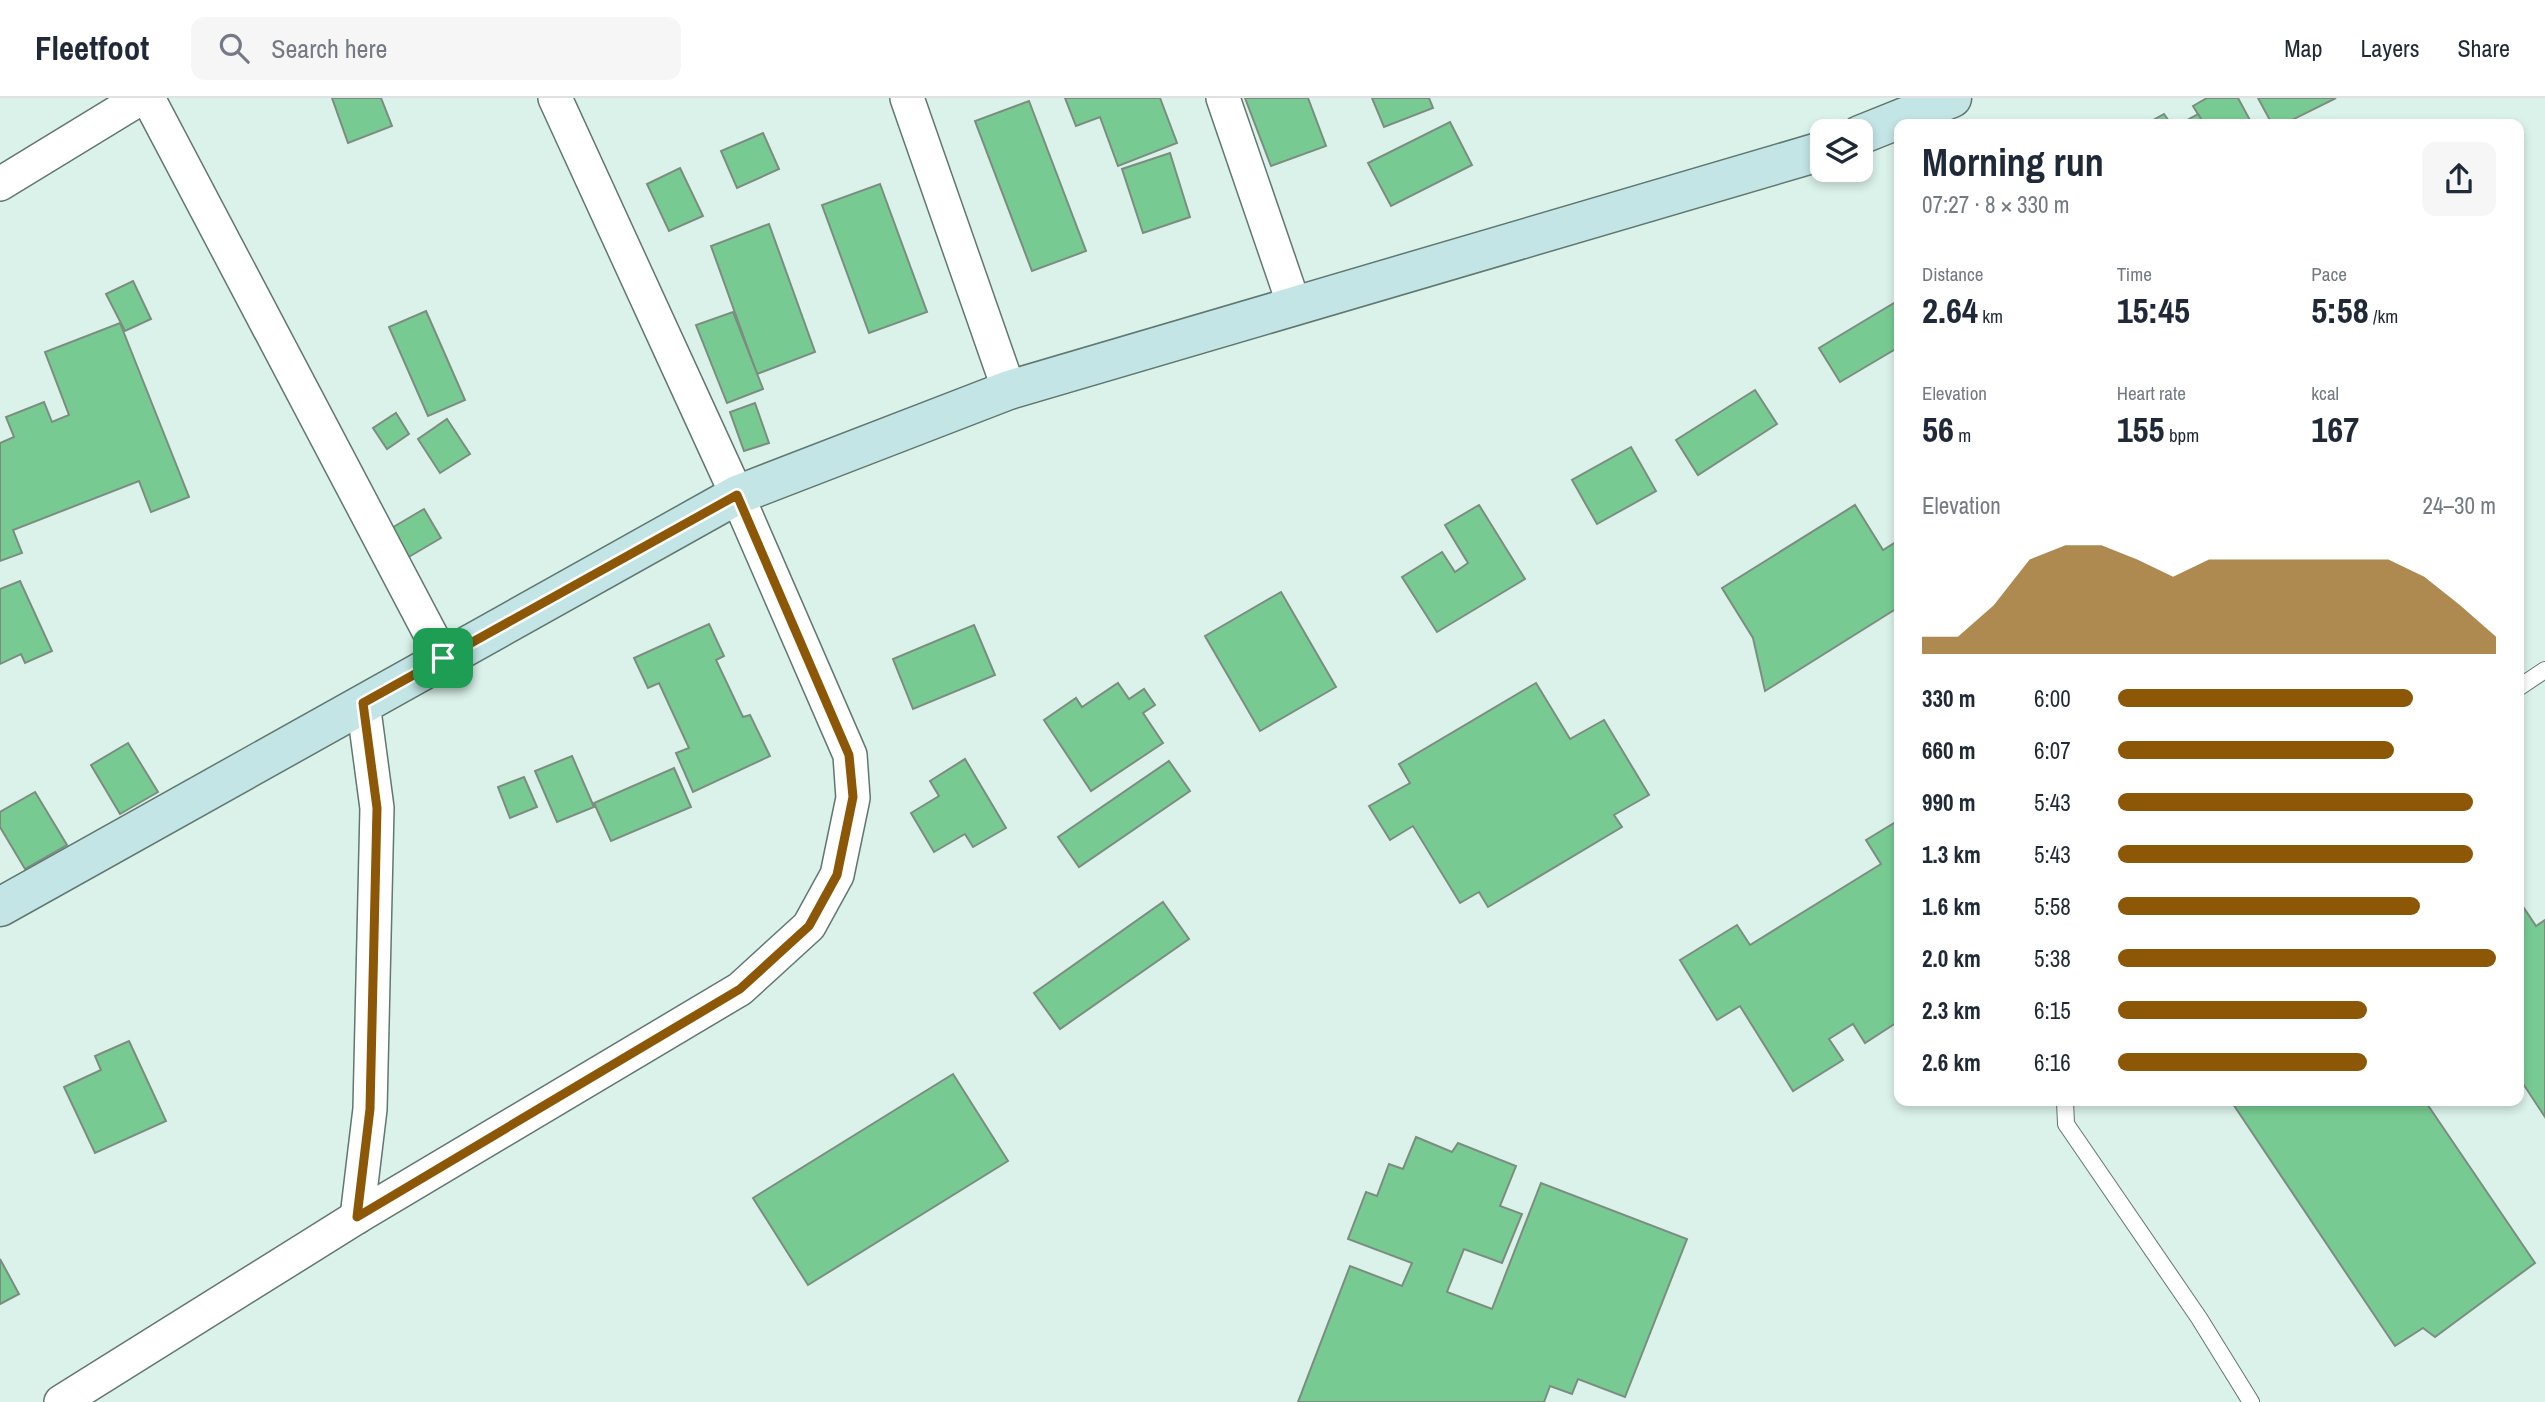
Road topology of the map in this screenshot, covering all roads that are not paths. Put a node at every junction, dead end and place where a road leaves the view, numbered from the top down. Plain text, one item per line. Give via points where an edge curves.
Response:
1 (141, 98) edge
2 (148, 98) edge
3 (555, 98) edge
4 (907, 98) edge
5 (1223, 98) edge
6 (1952, 98) edge
7 (1900, 119) edge
8 (1894, 121) edge
9 (1873, 130) edge
10 (1810, 154) edge
11 (5, 174) edge
12 (1294, 305) junction
13 (1009, 390) junction
14 (737, 495) junction
15 (443, 658) junction
16 (2545, 670) edge
17 (2524, 684) edge
18 (363, 703) junction
19 (0, 907) edge
20 (2065, 1106) edge
21 (357, 1217) junction
22 (61, 1402) edge
23 (2251, 1402) edge

1 - 11 street
2 - 15 street
3 - 14 street
4 - 13 street
5 - 12 street
6 - 7 street
8 - 9 street
10 - 12 street
12 - 13 street
13 - 14 street
14 - 15 street
14 - 21 street via 849,755 853,797 837,875 809,926 740,989
15 - 18 street
16 - 17 lane
18 - 19 street
18 - 21 street via 377,808 370,1109
20 - 23 lane via 2066,1124
21 - 22 street

